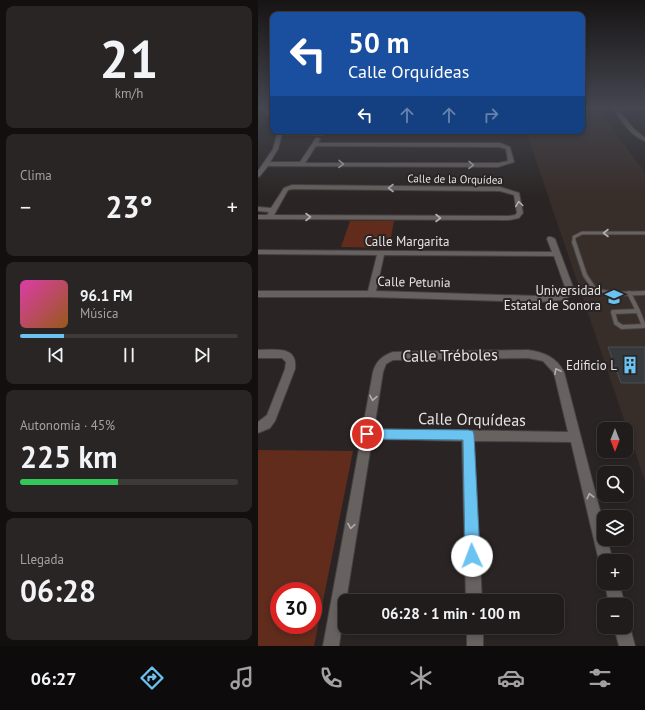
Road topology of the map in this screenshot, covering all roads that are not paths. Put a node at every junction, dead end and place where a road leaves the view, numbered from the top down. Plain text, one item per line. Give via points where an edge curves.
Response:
1 (279, 137) edge
2 (319, 137) edge
3 (315, 144) junction
4 (302, 163) junction
5 (267, 164) junction
6 (258, 175) edge
7 (258, 209) edge
8 (273, 210) junction
9 (258, 217) edge
10 (268, 217) junction
11 (645, 233) edge
12 (551, 239) dead end
13 (258, 252) edge
14 (381, 252) junction
15 (557, 254) junction
16 (629, 293) junction
17 (645, 293) edge
18 (258, 294) edge
19 (371, 294) junction
20 (638, 311) junction
21 (258, 354) edge
22 (258, 428) edge
23 (367, 434) junction
24 (468, 435) junction
25 (576, 438) junction
26 (604, 554) edge
27 (474, 594) edge
28 (475, 634) edge
29 (624, 634) edge
30 (331, 646) edge
31 (475, 646) edge
32 (627, 646) edge

1 - 5 street
2 - 3 street
3 - 4 street
4 -> 3 street via 498,165 511,162 508,148 500,145
4 - 5 street
5 - 6 street
7 - 8 street
8 - 10 street, Calle de la Orquídea
10 -> 8 street, Calle de la Orquídea via 509,218 517,217 520,213 519,199 514,192 490,188 292,187 286,189
9 - 10 street, Calle de la Orquídea
11 -> 16 lane via 582,233 573,239 589,284 595,290 605,293
12 - 15 street
13 - 14 street, Calle Margarita
14 - 15 street, Calle Margarita
14 - 19 street
15 - 19 street, Calle Petunia via 569,293 563,297 538,299
16 - 17 lane
16 - 20 lane
18 - 19 street, Calle Petunia
20 - 20 lane via 616,311 612,314 618,325 641,327 644,324
21 - 22 street via 284,354 290,357 291,362 271,418
23 - 24 street, Calle Orquídeas
25 -> 23 street, Calle Tréboles via 559,372 548,358 528,354 387,357 378,372
23 -> 30 street, Calle Tréboles
24 - 25 street, Calle Orquídeas
24 - 27 street
26 -> 25 street, Calle Tréboles
28 - 31 street
29 - 32 street

